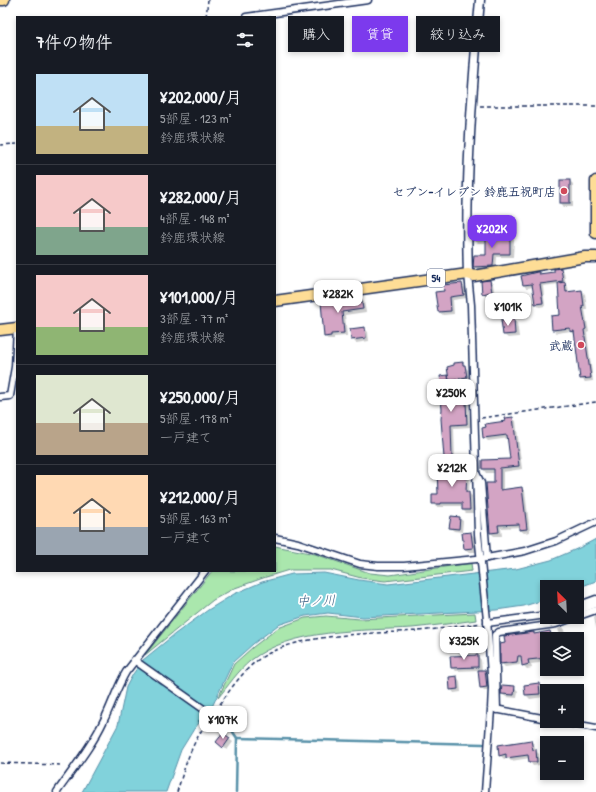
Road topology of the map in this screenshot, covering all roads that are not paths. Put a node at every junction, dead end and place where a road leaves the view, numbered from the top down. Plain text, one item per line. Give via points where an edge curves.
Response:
1 (0, 0) edge
2 (4, 0) edge
3 (368, 0) edge
4 (480, 0) edge
5 (253, 16) edge
6 (596, 181) edge
7 (596, 233) edge
8 (596, 257) edge
9 (468, 274) junction
10 (276, 301) edge
11 (16, 328) edge
12 (0, 330) edge
13 (16, 348) edge
14 (0, 397) edge
15 (596, 522) edge
16 (276, 538) edge
17 (483, 559) junction
18 (204, 572) edge
19 (596, 599) edge
20 (584, 603) edge
21 (596, 604) edge
22 (584, 608) edge
23 (596, 610) edge
24 (540, 615) edge
25 (487, 621) junction
26 (134, 660) junction
27 (494, 709) junction
28 (212, 715) road end
29 (540, 718) edge
30 (584, 726) edge
31 (596, 728) edge
32 (56, 792) edge
33 (485, 792) edge

1 - 2 main road
3 - 5 street
4 - 9 street via 472,106
6 - 7 main road
8 - 9 main road, 54 via 474,276
9 - 10 main road, 54
9 - 17 street via 476,418 478,534
11 - 12 main road
13 - 14 street via 10,396
15 - 17 street via 540,547
16 - 17 street via 360,564 378,566
17 - 25 street
18 - 26 street
19 - 20 street
21 - 22 street
23 - 27 street via 556,624 499,632 495,635
24 - 25 street
25 - 27 street
26 - 28 street
26 - 32 street via 119,684 97,733
27 - 29 street
27 - 33 street
30 - 31 street

